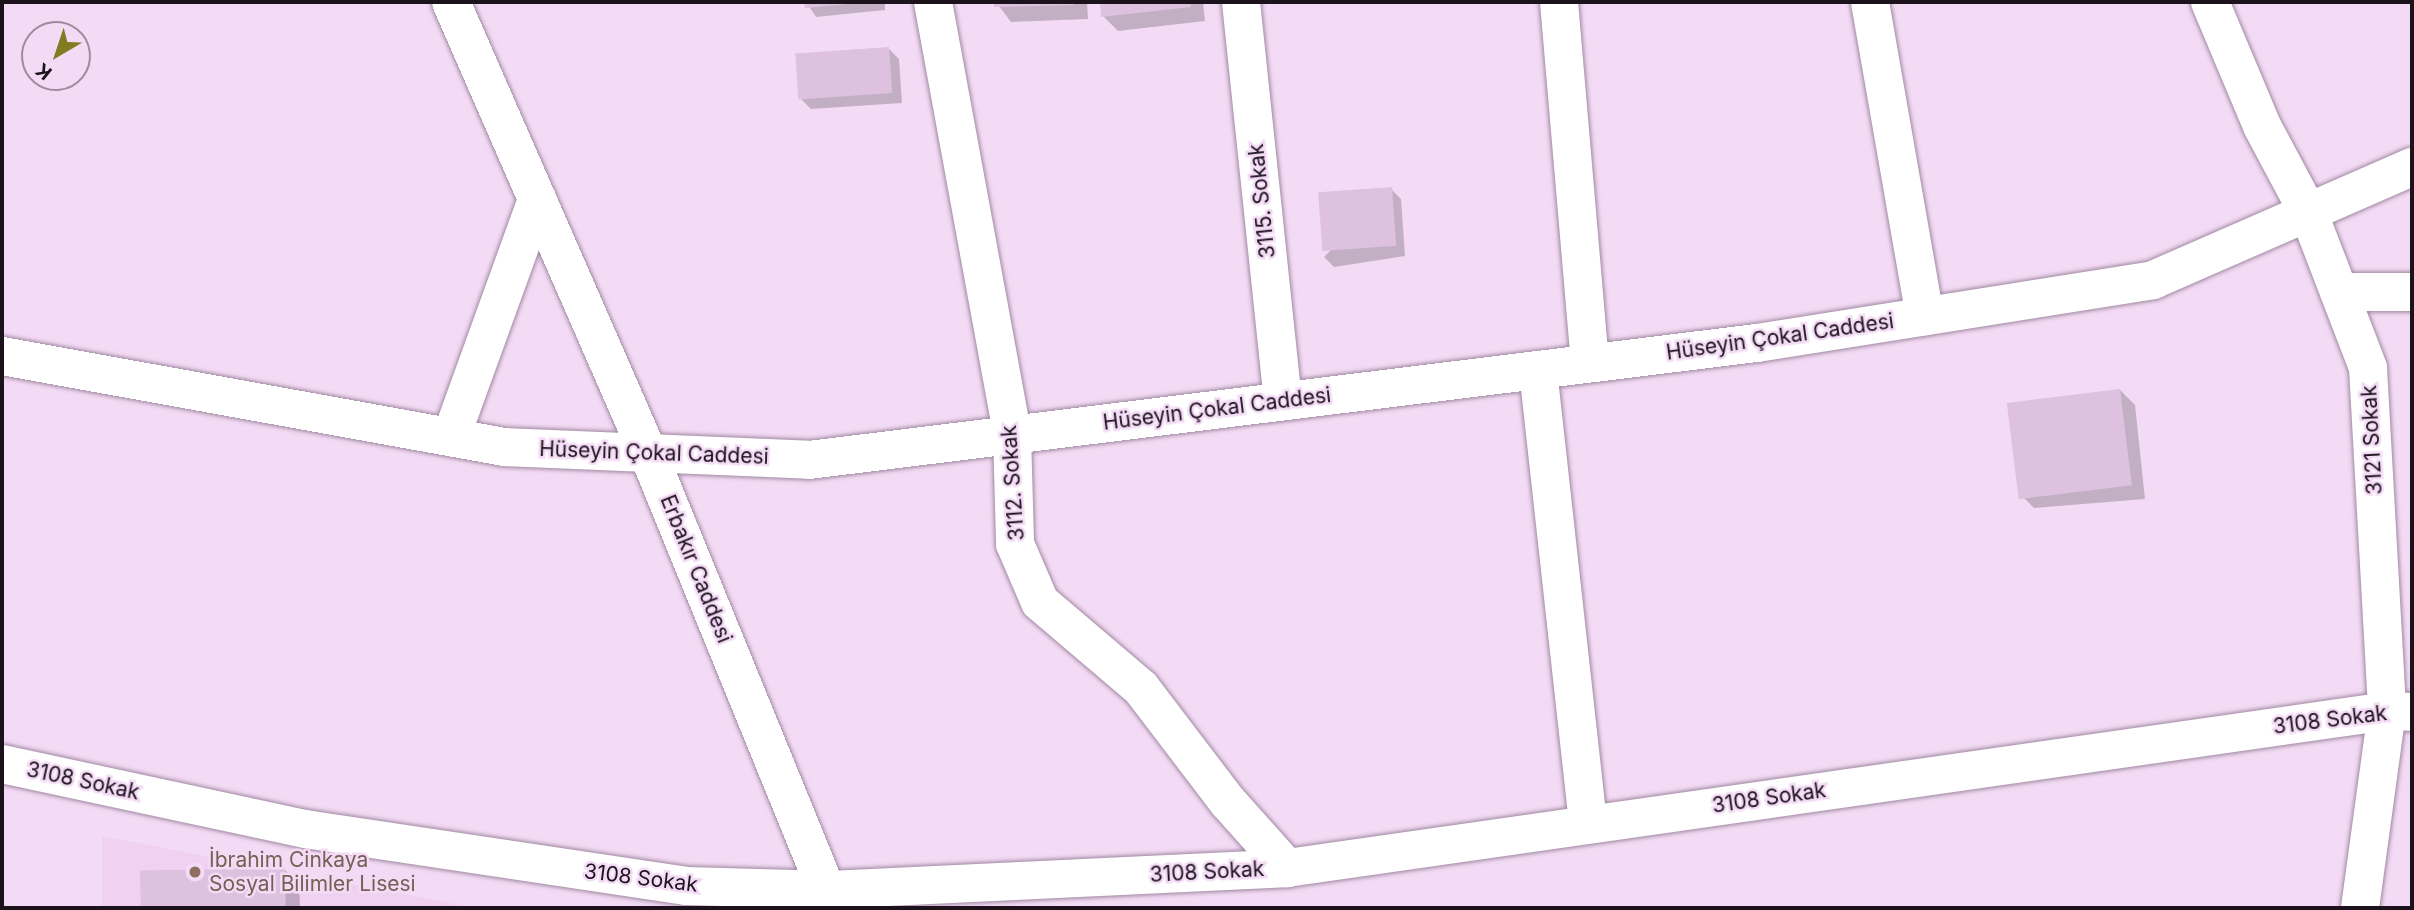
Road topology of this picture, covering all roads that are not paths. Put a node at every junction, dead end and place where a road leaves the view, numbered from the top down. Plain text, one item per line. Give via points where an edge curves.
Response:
1 (451, 2) edge
2 (933, 2) edge
3 (1241, 2) edge
4 (1559, 2) edge
5 (1870, 2) edge
6 (2210, 2) edge
7 (2412, 167) edge
8 (537, 199) junction
9 (2309, 214) junction
10 (2339, 292) junction
11 (2412, 292) edge
12 (1925, 316) junction
13 (2, 356) edge
14 (1590, 363) junction
15 (1538, 370) junction
16 (1283, 401) junction
17 (1012, 435) junction
18 (450, 437) junction
19 (648, 453) junction
20 (2400, 712) edge
21 (2, 764) edge
22 (1588, 824) junction
23 (1287, 867) junction
24 (831, 899) edge
25 (2360, 908) edge

1 - 8 street, Erbakır Caddesi
2 - 17 street, 3112. Sokak
3 - 16 street, 3115. Sokak
4 - 14 street
5 - 12 street
6 - 9 street, 3121 Sokak via 2262,126
7 - 9 street, Hüseyin Çokal Caddesi
8 - 18 street
8 - 19 street, Erbakır Caddesi
9 - 10 street, 3121 Sokak
9 - 12 street, Hüseyin Çokal Caddesi via 2153,280
10 - 11 street
10 - 20 street, 3121 Sokak via 2368,368
12 - 14 street, Hüseyin Çokal Caddesi
13 - 18 street, Hüseyin Çokal Caddesi
14 - 15 street, Hüseyin Çokal Caddesi
15 - 16 street, Hüseyin Çokal Caddesi
15 - 22 street
16 - 17 street, Hüseyin Çokal Caddesi
17 - 19 street, Hüseyin Çokal Caddesi via 809,460
17 - 23 street, 3112. Sokak via 1015,544 1040,602 1141,688 1228,802
18 - 19 street, Hüseyin Çokal Caddesi via 504,447
19 - 24 street, Erbakır Caddesi
20 - 22 street, 3108 Sokak
20 - 25 street, 3121 Sokak
21 - 24 street, 3108 Sokak via 332,833 686,886
22 - 23 street, 3108 Sokak
23 - 24 street, 3108 Sokak

